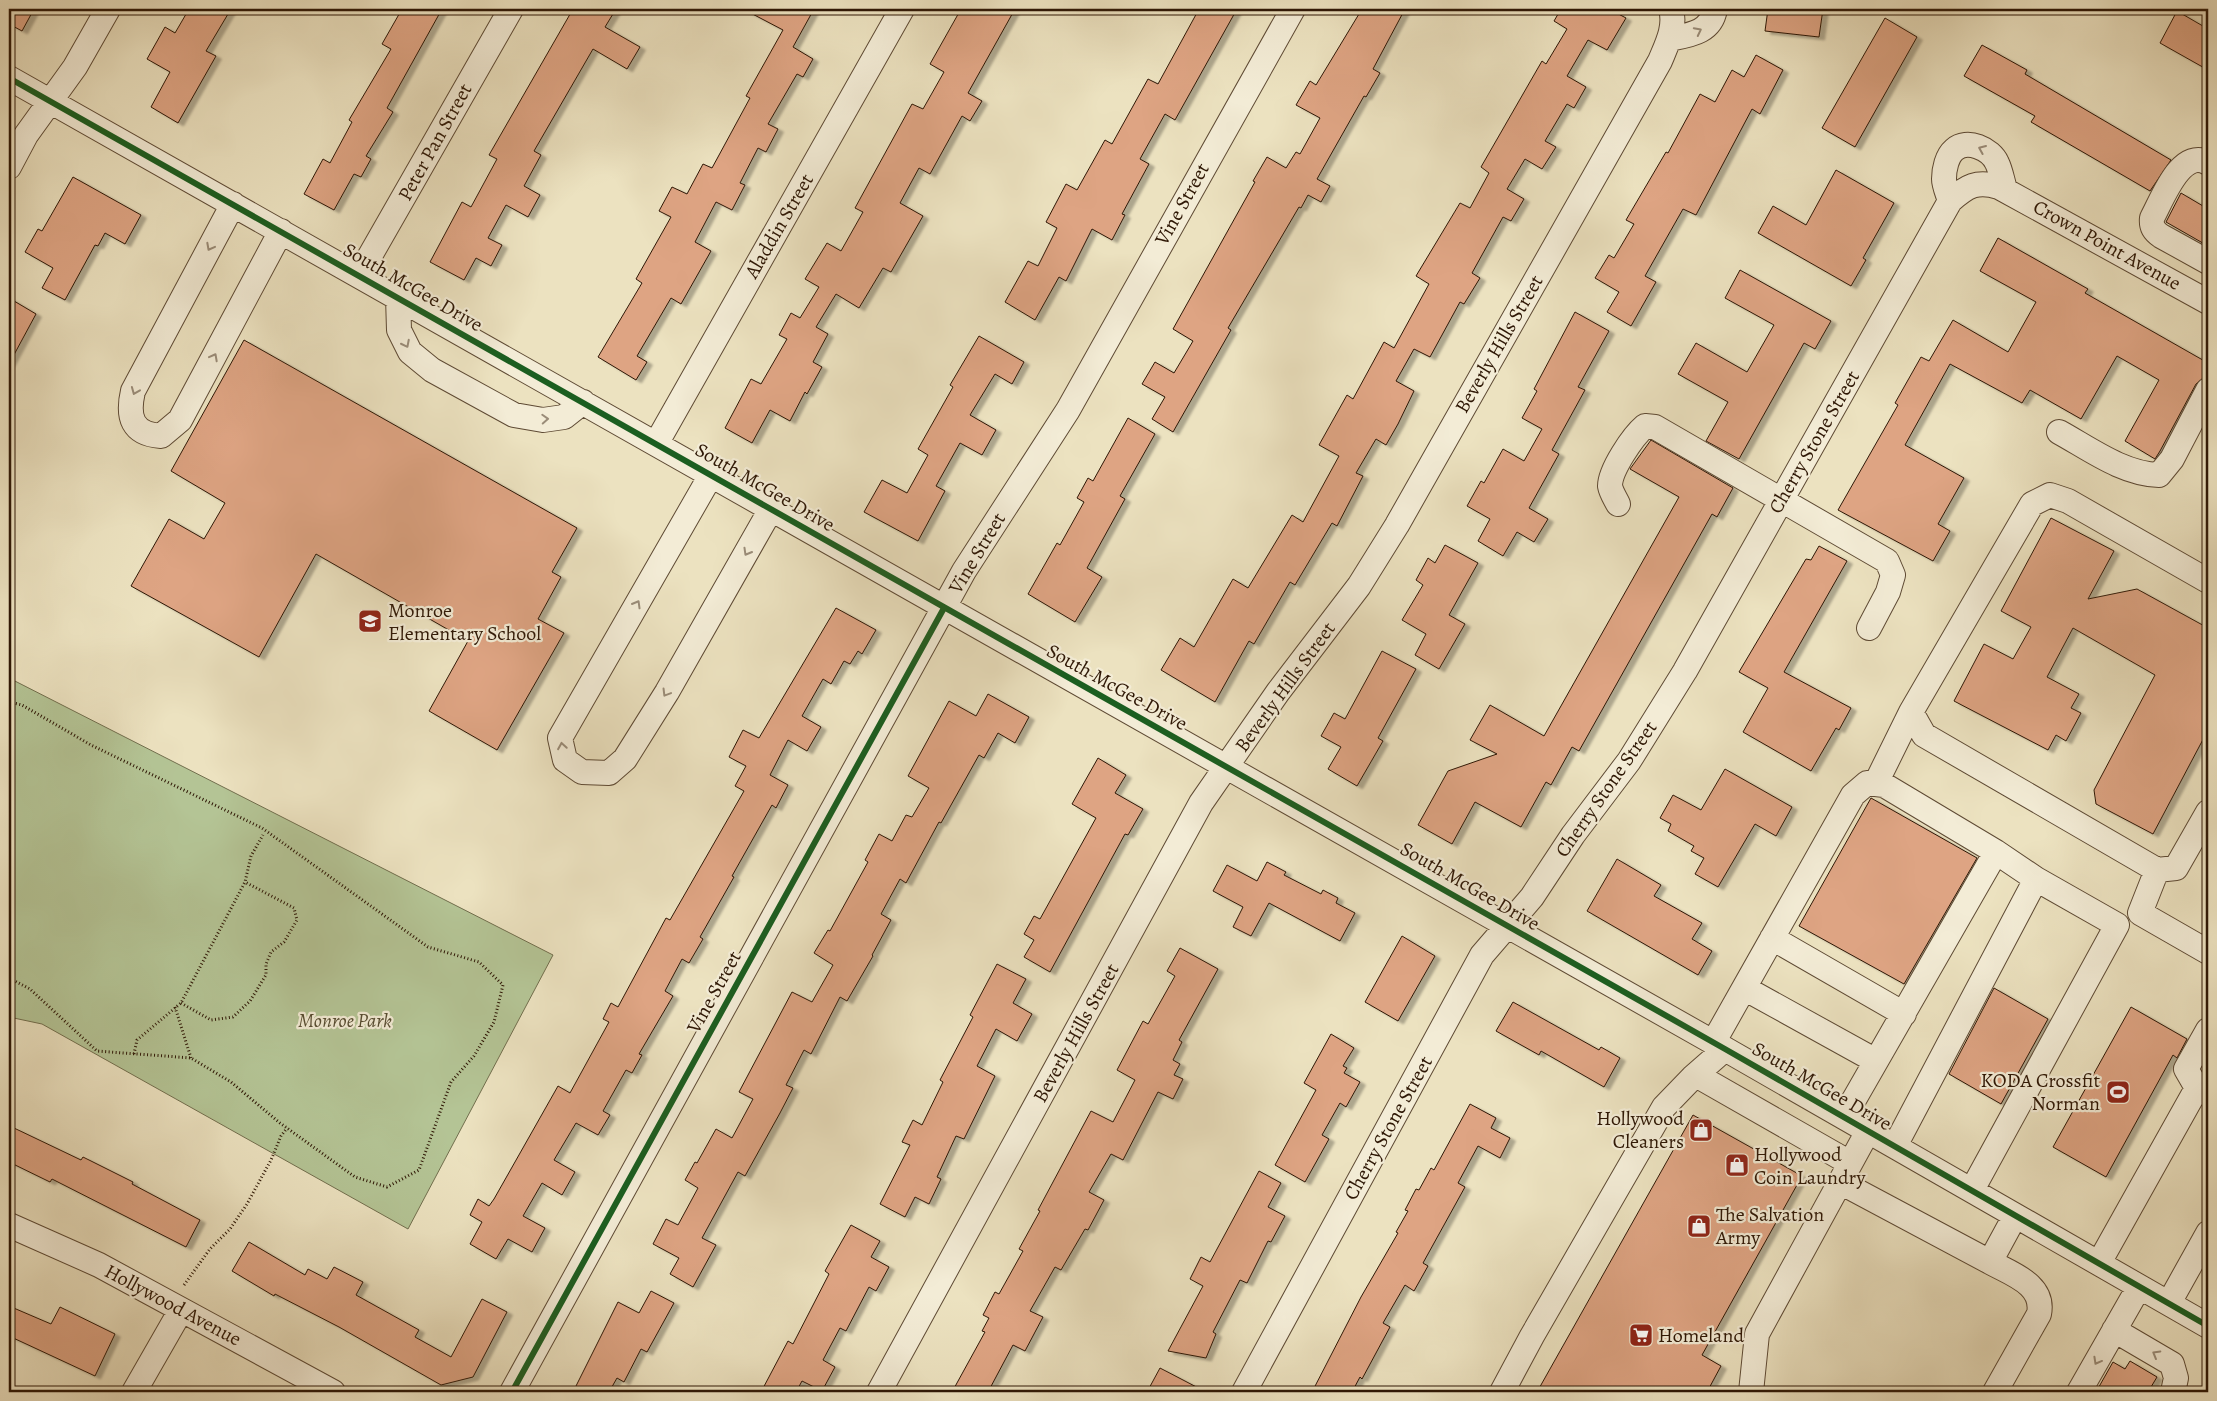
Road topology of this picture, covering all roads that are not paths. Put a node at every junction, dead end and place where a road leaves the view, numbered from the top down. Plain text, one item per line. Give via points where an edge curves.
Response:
1 (108, 9) edge
2 (511, 9) edge
3 (902, 9) edge
4 (1293, 9) edge
5 (1714, 9) edge
6 (1671, 11) edge
7 (1669, 39) junction
8 (9, 78) edge
9 (50, 101) junction
10 (2208, 162) edge
11 (9, 167) edge
12 (1969, 187) joint
13 (2005, 189) junction
14 (1950, 201) junction
15 (233, 204) junction
16 (281, 231) junction
17 (2161, 236) junction
18 (2208, 262) edge
19 (2145, 266) junction
20 (359, 275) junction
21 (398, 297) junction
22 (2208, 302) edge
23 (2208, 390) edge
24 (583, 402) junction
25 (2059, 432) dead end
26 (656, 444) junction
27 (711, 475) junction
28 (1781, 499) junction
29 (1618, 504) dead end
30 (771, 509) junction
31 (2208, 581) edge
32 (944, 608) junction
33 (1869, 628) dead end
34 (1910, 712) junction
35 (1226, 767) junction
36 (1876, 783) junction
37 (2208, 812) edge
38 (1996, 852) junction
39 (2157, 870) junction
40 (2036, 879) junction
41 (1507, 926) junction
42 (1772, 938) junction
43 (2208, 952) edge
44 (1744, 988) junction
45 (1904, 1014) junction
46 (2208, 1030) edge
47 (1719, 1046) junction
48 (1876, 1061) junction
49 (1696, 1075) junction
50 (2203, 1091) edge
51 (1844, 1117) junction
52 (1868, 1131) junction
53 (1895, 1146) junction
54 (1845, 1172) junction
55 (1972, 1190) junction
56 (2016, 1216) junction
57 (9, 1225) edge
58 (2208, 1233) edge
59 (1990, 1262) junction
60 (2099, 1263) junction
61 (2139, 1287) junction
62 (2169, 1303) junction
63 (176, 1307) junction
64 (2208, 1326) edge
65 (2114, 1330) junction
66 (134, 1392) edge
67 (333, 1392) edge
68 (512, 1392) edge
69 (879, 1392) edge
70 (1244, 1392) edge
71 (1502, 1392) edge
72 (1751, 1392) edge
73 (1996, 1392) edge
74 (2079, 1392) edge
75 (2173, 1392) edge

1 - 9 street via 75,67
2 - 20 street, Peter Pan Street
3 - 26 street, Aladdin Street
4 - 32 street, Vine Street via 1068,410 964,571
7 -> 5 street via 1697,34 1714,16
6 - 7 street, Beverly Hills Street
7 - 35 street, Beverly Hills Street via 1660,61 1376,560
8 - 9 street, South McGee Drive
9 - 11 street
9 - 15 street, South McGee Drive
10 - 17 street via 2193,160 2184,164 2177,173 2152,218 2153,228
12 - 13 street, Crown Point Avenue via 1986,182
12 - 14 street, Cherry Stone Street
13 -> 14 street via 1997,162 1990,152 1964,145 1954,150 1947,162 1944,180
13 - 19 street, Crown Point Avenue
14 - 28 street, Cherry Stone Street
15 - 16 street, South McGee Drive
15 -> 16 street via 134,392 129,408 132,419 148,435 161,436 180,420
16 - 20 street, South McGee Drive
17 - 18 street
17 - 19 street
19 - 22 street, Crown Point Avenue
20 - 21 street, South McGee Drive
21 - 24 street, South McGee Drive
21 -> 24 street via 399,330 410,352 432,370 514,415 543,420 564,416
23 - 25 street via 2172,459 2159,475 2144,475 2123,467
24 - 26 street, South McGee Drive
26 - 27 street, South McGee Drive
27 - 30 street, South McGee Drive
30 -> 27 street via 625,759 609,773 582,772 565,760 560,738
28 - 29 street via 1656,426 1645,426 1635,434 1611,477 1610,489
28 - 33 street via 1887,561 1893,575
28 - 41 street, Cherry Stone Street via 1649,730 1554,861 1532,897
30 - 32 street, South McGee Drive
31 - 34 street via 2068,501 2050,495 2032,504
32 - 35 street, South McGee Drive
32 - 68 street, Vine Street
34 - 36 street
34 - 39 street via 1924,735
35 - 41 street, South McGee Drive
35 - 69 street, Beverly Hills Street via 1201,803
36 - 38 street
36 - 42 street via 1867,782 1853,795
37 - 39 street via 2176,868
38 - 40 street
38 - 45 street
39 - 43 street via 2140,912
40 - 53 street
40 - 55 street via 2116,925
41 - 47 street, South McGee Drive
41 - 70 street, Cherry Stone Street via 1482,955
42 - 44 street
42 - 45 street
44 - 47 street
44 - 48 street
45 - 48 street
46 - 50 street via 2186,1069
47 - 49 street
47 - 51 street, South McGee Drive
48 - 51 street
49 - 54 street
49 - 71 street via 1664,1108
50 - 60 street
51 - 52 street, South McGee Drive
52 - 53 street, South McGee Drive
52 - 54 street
53 - 55 street, South McGee Drive
54 - 59 street
54 - 72 street via 1757,1334
55 - 56 street, South McGee Drive
56 - 59 street
56 - 60 street, South McGee Drive
57 - 63 street, Hollywood Avenue via 99,1264
58 - 62 street
59 - 73 street via 2034,1288 2041,1306
60 - 61 street, South McGee Drive
61 - 62 street, South McGee Drive
61 - 65 street
62 - 64 street, South McGee Drive
63 - 66 street
63 - 67 street, Hollywood Avenue
65 -> 74 street
75 -> 65 street via 2176,1378 2172,1364

